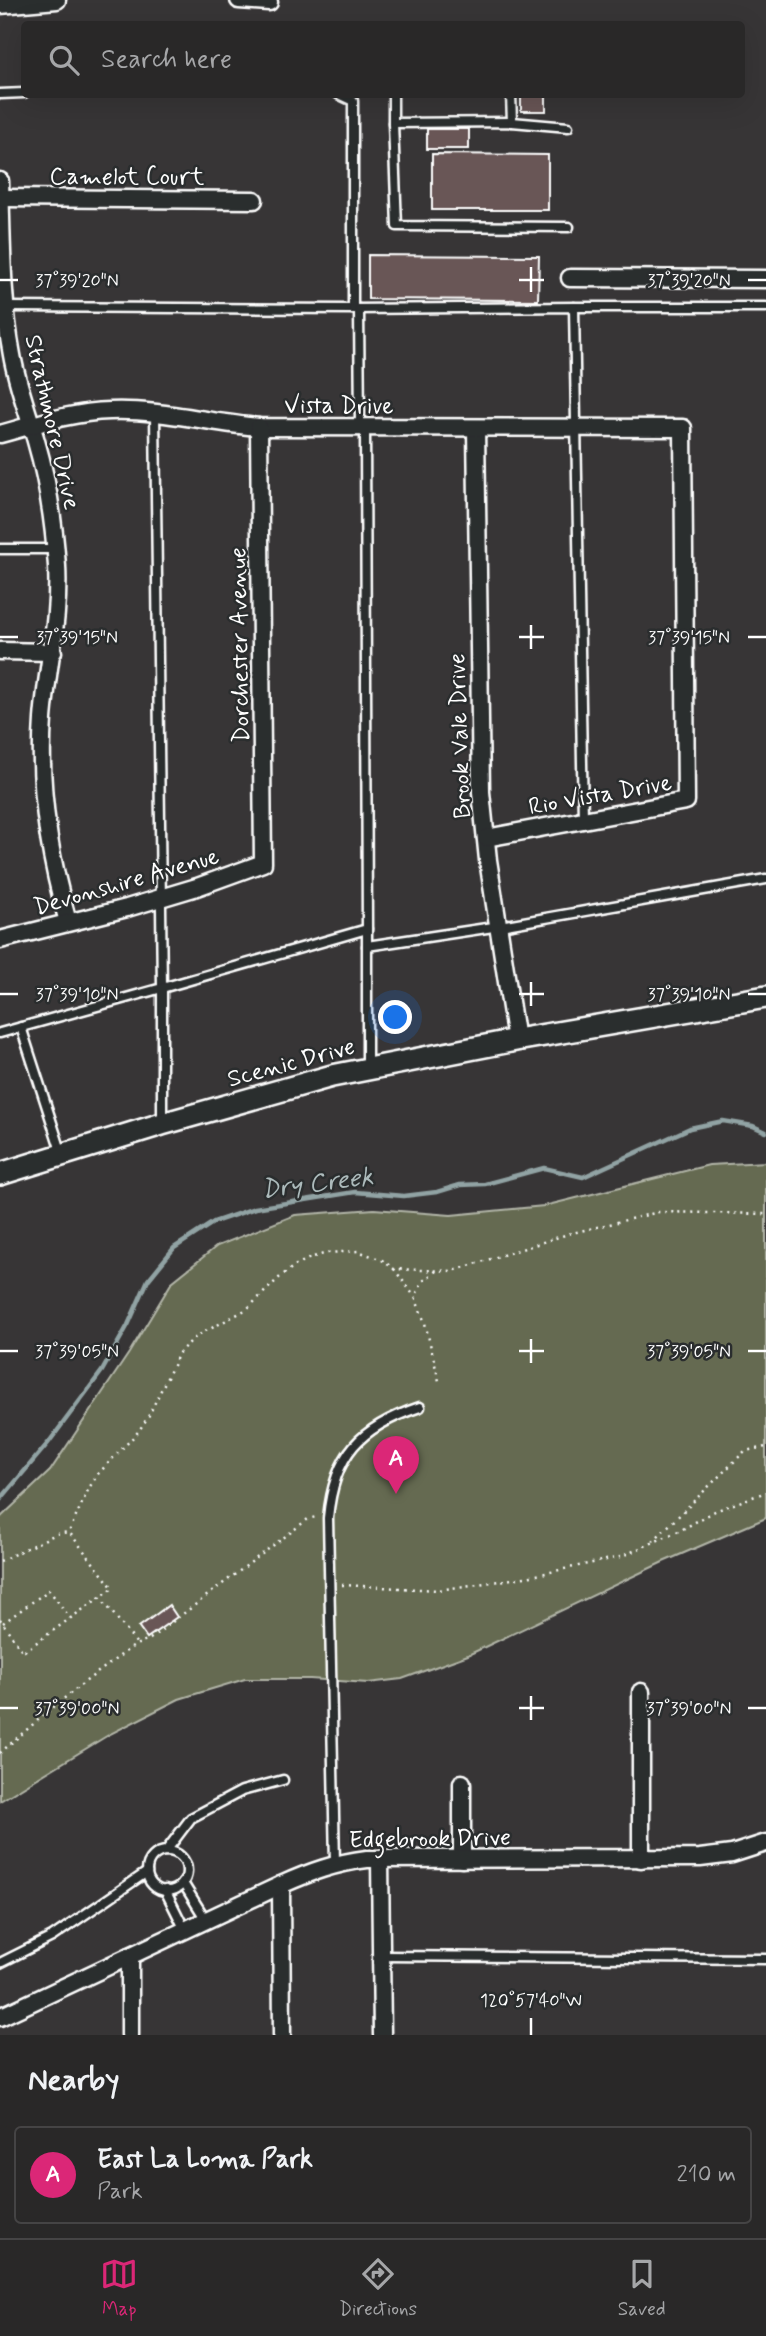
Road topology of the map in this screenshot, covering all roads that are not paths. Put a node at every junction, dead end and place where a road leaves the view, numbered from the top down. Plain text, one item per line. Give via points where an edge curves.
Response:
1 (57, 0) edge
2 (239, 0) edge
3 (269, 2) dead end
4 (0, 5) edge
5 (0, 93) edge
6 (21, 93) edge
7 (346, 98) edge
8 (393, 98) edge
9 (511, 98) edge
10 (512, 122) junction
11 (393, 123) junction
12 (568, 127) dead end
13 (0, 181) edge
14 (1, 198) edge
15 (254, 200) dead end
16 (569, 227) dead end
17 (570, 278) dead end
18 (766, 279) edge
19 (6, 307) junction
20 (574, 307) junction
21 (766, 307) edge
22 (356, 309) junction
23 (155, 413) junction
24 (31, 426) junction
25 (260, 427) junction
26 (363, 428) junction
27 (476, 428) junction
28 (575, 428) junction
29 (682, 428) joint
30 (0, 433) edge
31 (0, 548) edge
32 (55, 549) junction
33 (0, 651) edge
34 (53, 652) junction
35 (583, 820) junction
36 (486, 838) junction
37 (263, 863) joint
38 (766, 879) edge
39 (162, 898) junction
40 (68, 922) junction
41 (500, 926) junction
42 (367, 929) junction
43 (0, 940) edge
44 (367, 946) junction
45 (162, 988) junction
46 (766, 997) edge
47 (21, 1027) junction
48 (0, 1033) edge
49 (516, 1040) junction
50 (367, 1069) junction
51 (162, 1124) junction
52 (62, 1155) junction
53 (0, 1174) edge
54 (419, 1407) dead end
55 (641, 1692) dead end
56 (283, 1780) dead end
57 (462, 1783) dead end
58 (766, 1843) edge
59 (166, 1851) junction
60 (380, 1859) junction
61 (462, 1859) junction
62 (641, 1859) junction
63 (335, 1864) junction
64 (147, 1872) junction
65 (183, 1883) junction
66 (281, 1885) junction
67 (165, 1890) junction
68 (206, 1920) junction
69 (185, 1930) junction
70 (130, 1956) junction
71 (381, 1956) junction
72 (766, 1959) edge
73 (0, 1963) edge
74 (0, 2017) edge
75 (130, 2035) edge
76 (282, 2035) edge
77 (382, 2035) edge

1 - 4 street
2 - 3 street
5 - 6 lane
7 - 22 lane via 353,102
8 - 11 lane
9 - 10 lane
10 - 11 lane
10 - 12 lane
11 - 16 lane via 397,226
13 - 14 street, Strathmore Drive
14 - 15 street, Camelot Court
14 - 19 street, Strathmore Drive
17 - 18 street
19 - 22 lane
19 - 24 street, Strathmore Drive via 11,354
20 - 21 lane
20 - 22 lane
20 - 28 lane
22 - 26 lane
23 - 24 street, Vista Drive via 79,414
23 - 25 street, Vista Drive
23 - 39 lane
24 - 30 street, Vista Drive
24 - 32 street, Strathmore Drive via 47,484
25 - 26 street, Vista Drive
25 - 37 street, Dorchester Avenue
26 - 27 street, Vista Drive
26 - 42 lane
27 - 28 street, Vista Drive
27 - 36 street, Brook Vale Drive via 479,733
28 - 29 street, Vista Drive
28 - 35 lane
29 - 35 street, Rio Vista Drive via 687,802
31 - 32 lane
32 - 34 street, Strathmore Drive
33 - 34 street
34 - 40 street, Strathmore Drive via 43,718 44,810
35 - 36 street, Rio Vista Drive
36 - 41 street, Brook Vale Drive
37 - 39 street, Devonshire Avenue
38 - 41 lane
39 - 40 street, Devonshire Avenue
39 - 45 lane
40 - 43 street, Devonshire Avenue
41 - 44 lane
41 - 49 street, Brook Vale Drive
42 - 44 lane
42 - 45 lane
44 - 50 lane
45 - 47 lane
45 - 51 lane
46 - 49 main road, Scenic Drive
47 - 48 lane
47 - 52 lane
49 - 50 main road, Scenic Drive
50 - 51 main road, Scenic Drive
51 - 52 main road, Scenic Drive
52 - 53 main road, Scenic Drive
54 - 63 lane via 363,1436 340,1465 333,1483 328,1518
55 - 62 street
56 - 59 lane via 242,1791 191,1818
57 - 61 street
58 - 62 street, Edgebrook Drive via 732,1854
59 - 64 lane via 155,1855
59 - 65 lane via 178,1854 186,1864
60 - 61 street, Edgebrook Drive
60 - 63 street, Edgebrook Drive
60 - 71 street
61 - 62 street, Edgebrook Drive
63 - 66 street, Edgebrook Drive
64 - 67 lane via 153,1884
64 - 73 lane via 52,1937
65 - 67 lane
65 - 68 lane
66 - 68 street, Edgebrook Drive
66 - 76 street
67 - 69 lane
68 - 69 street, Edgebrook Drive
69 - 70 street, Edgebrook Drive
70 - 74 street, Edgebrook Drive
70 - 75 street
71 - 72 lane
71 - 77 street

